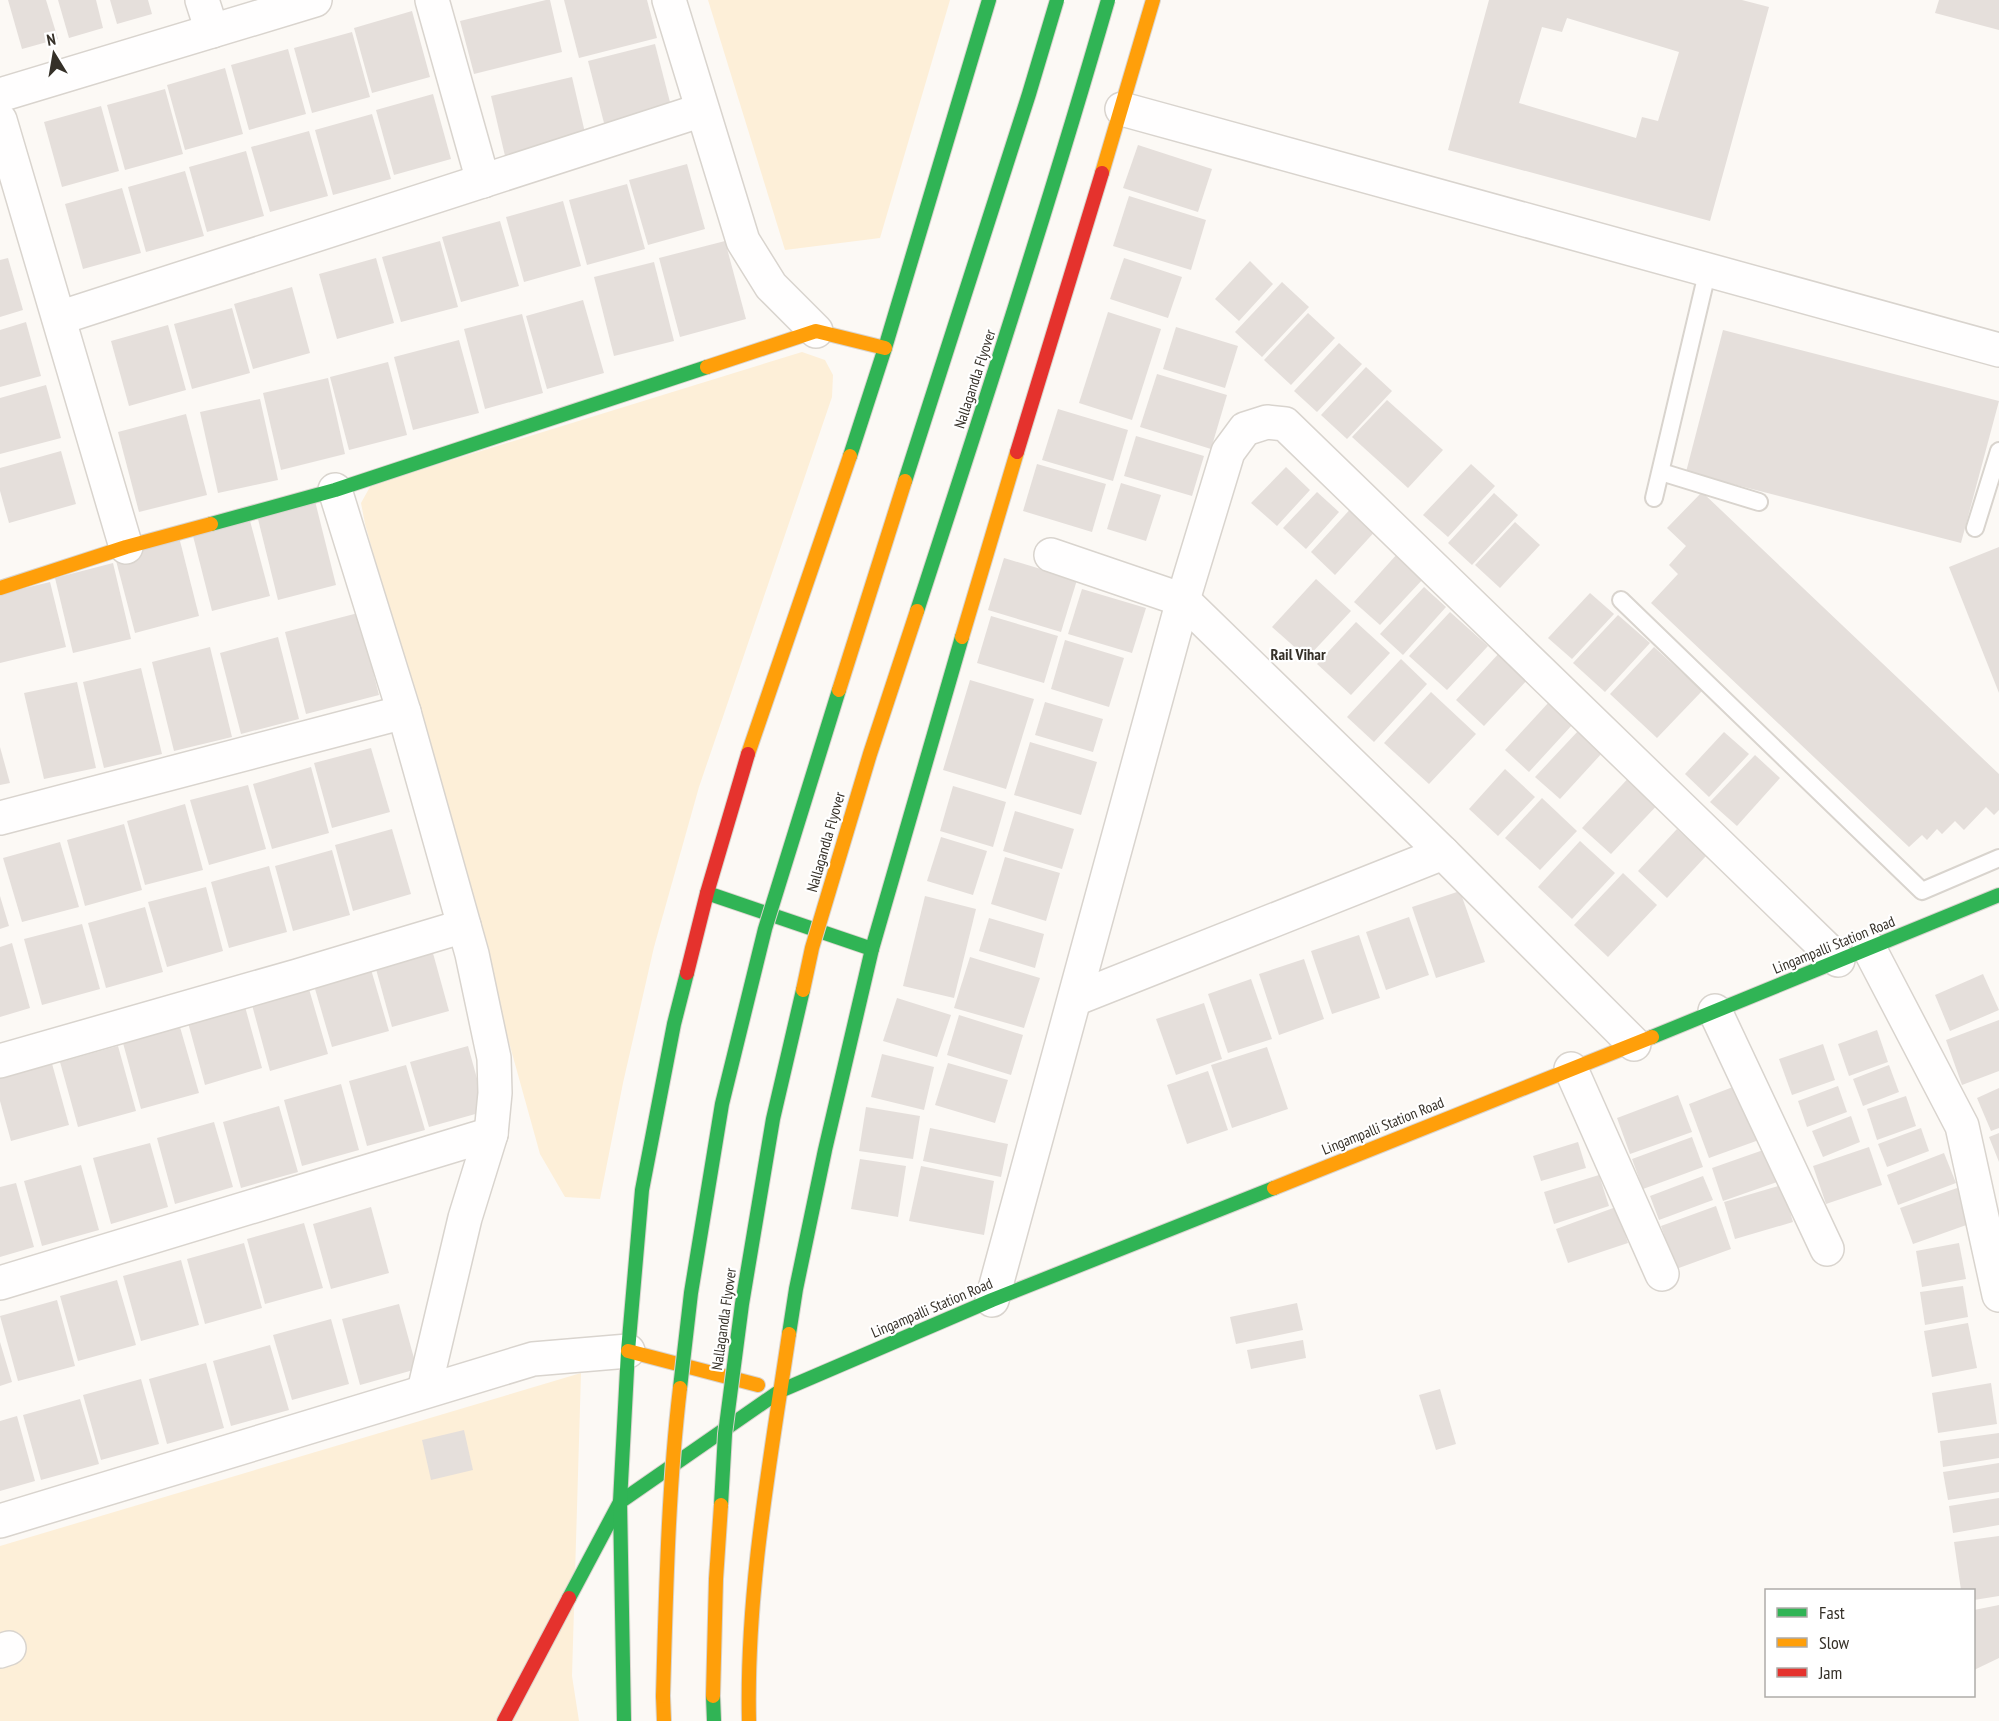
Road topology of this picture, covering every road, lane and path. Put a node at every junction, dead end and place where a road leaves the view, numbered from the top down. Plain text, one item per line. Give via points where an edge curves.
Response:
1 (202, 0) edge
2 (315, 0) edge
3 (432, 0) edge
4 (669, 0) edge
5 (989, 0) edge
6 (1057, 0) edge
7 (1108, 0) edge
8 (1153, 0) edge
9 (212, 31) junction
10 (0, 94) edge
11 (1122, 109) junction
12 (702, 110) junction
13 (0, 120) edge
14 (483, 181) junction
15 (1708, 269) junction
16 (59, 318) junction
17 (816, 331) junction
18 (885, 348) junction
19 (1999, 350) edge
20 (1999, 451) edge
21 (1661, 472) junction
22 (335, 490) junction
23 (1654, 498) dead end
24 (1759, 502) dead end
25 (1975, 528) dead end
26 (126, 547) junction
27 (1051, 555) dead end
28 (0, 588) edge
29 (1183, 600) junction
30 (1621, 600) dead end
31 (404, 712) junction
32 (0, 818) edge
33 (1443, 853) junction
34 (1999, 858) edge
35 (707, 892) junction
36 (1999, 895) edge
37 (464, 926) junction
38 (1869, 948) junction
39 (872, 949) junction
40 (1838, 960) junction
41 (1075, 999) junction
42 (1715, 1011) junction
43 (1634, 1044) junction
44 (0, 1061) edge
45 (1571, 1069) junction
46 (491, 1134) junction
47 (1827, 1249) dead end
48 (1662, 1274) dead end
49 (1998, 1277) edge
50 (0, 1283) edge
51 (992, 1300) junction
52 (628, 1351) junction
53 (424, 1391) junction
54 (780, 1391) junction
55 (620, 1502) junction
56 (0, 1521) edge
57 (504, 1721) edge
58 (624, 1721) edge
59 (664, 1721) edge
60 (714, 1721) edge
61 (749, 1721) edge

1 - 9 street
2 - 9 street
3 - 14 street
4 - 12 street
5 - 18 street
6 - 59 street, bridge via 765,929 722,1104 691,1293 675,1432 666,1576
7 - 60 street, Nallagandla Flyover, bridge via 812,948 776,1107 742,1304 725,1434 716,1580
8 - 11 street
9 - 10 street
11 - 15 street
11 - 39 street
12 - 14 street
12 - 17 street via 743,241 771,286
13 - 16 street
14 - 16 street
15 - 19 street
15 - 21 lane
16 - 26 street
17 - 18 street
17 - 22 street
18 - 35 street via 757,723
20 - 25 lane
21 - 23 lane
21 - 24 lane
22 - 26 street
22 - 31 street
26 - 28 street
27 - 29 street
29 - 33 street
29 - 40 street via 1228,452 1245,429 1267,422 1285,424
29 - 41 street
30 - 34 lane via 1922,891
31 - 32 street
31 - 37 street
33 - 41 street
33 - 43 street
35 - 39 street
35 - 52 street via 674,1024 642,1190
36 - 38 street, Lingampalli Station Road
37 - 44 street
37 - 46 street via 495,1058
38 - 40 street, Lingampalli Station Road
38 - 49 street via 1962,1126
39 - 54 street via 798,1277
40 - 42 street, Lingampalli Station Road
41 - 51 street
42 - 43 street, Lingampalli Station Road
42 - 47 street
43 - 45 street, Lingampalli Station Road
45 - 48 street
45 - 51 street, Lingampalli Station Road
46 - 50 street
46 - 53 street via 465,1218
51 - 54 street, Lingampalli Station Road
52 - 53 street via 533,1359
52 - 54 street
52 - 55 street
53 - 56 street
54 - 55 street, Lingampalli Station Road
54 - 61 street via 760,1525 748,1676
55 - 57 street
55 - 58 street

